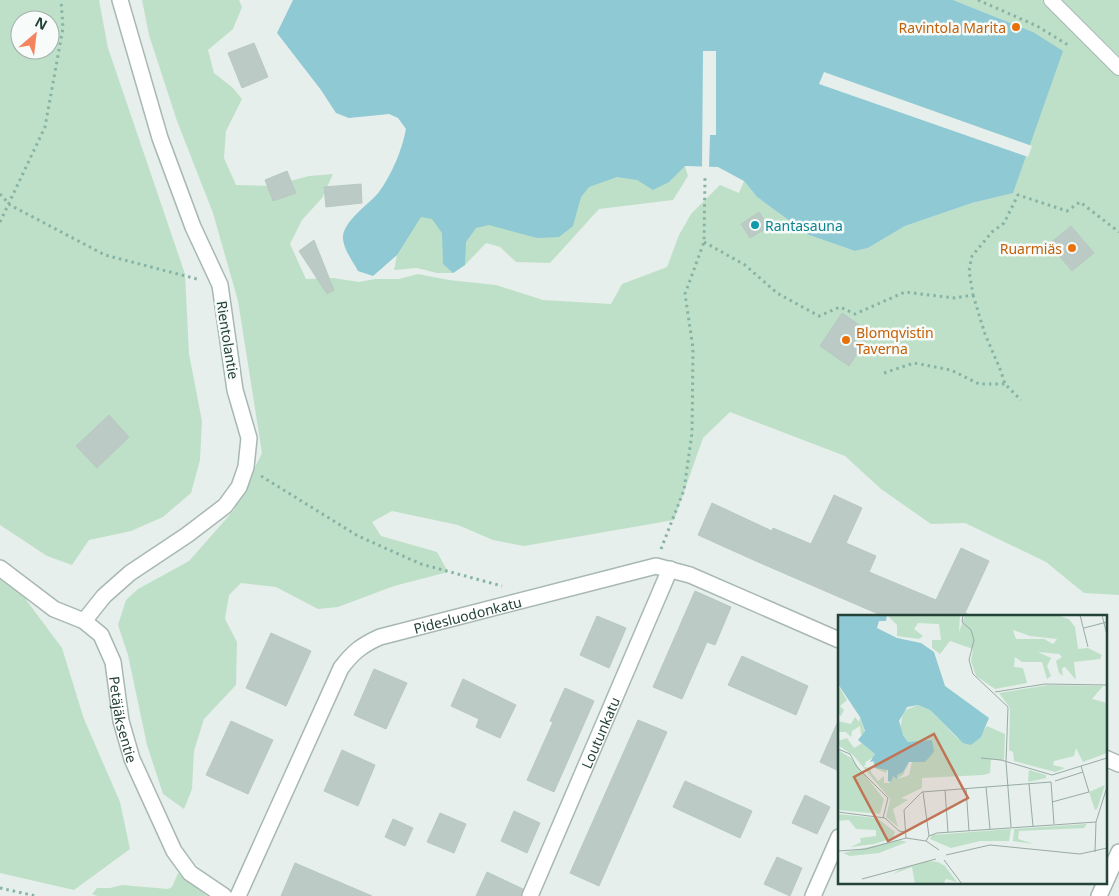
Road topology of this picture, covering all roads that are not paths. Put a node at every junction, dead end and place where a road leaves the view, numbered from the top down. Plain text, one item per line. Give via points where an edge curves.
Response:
1 (120, 0) edge
2 (1051, 0) edge
3 (1119, 68) edge
4 (663, 567) junction
5 (0, 568) edge
6 (84, 621) junction
7 (838, 640) edge
8 (1106, 758) edge
9 (1119, 764) edge
10 (838, 839) edge
11 (1119, 852) edge
12 (1106, 881) edge
13 (1104, 884) edge
14 (224, 896) edge
15 (238, 896) edge
16 (530, 896) edge
17 (813, 896) edge
18 (1099, 896) edge

1 - 6 street, Rientolantie via 160,138 193,226 220,285 236,390 248,438 246,467 239,487 225,506 130,573 104,596
2 - 3 lane
4 - 7 street via 690,575
4 - 15 street, Pidesluodonkatu via 365,644 341,668
4 - 16 street, Loutunkatu
5 - 6 street, Petäjäksentie via 54,610
6 - 14 street, Petäjäksentie via 101,636 113,662 121,721 132,759 174,851 190,873
8 - 9 street
10 - 17 street
11 - 12 street
13 - 18 street

